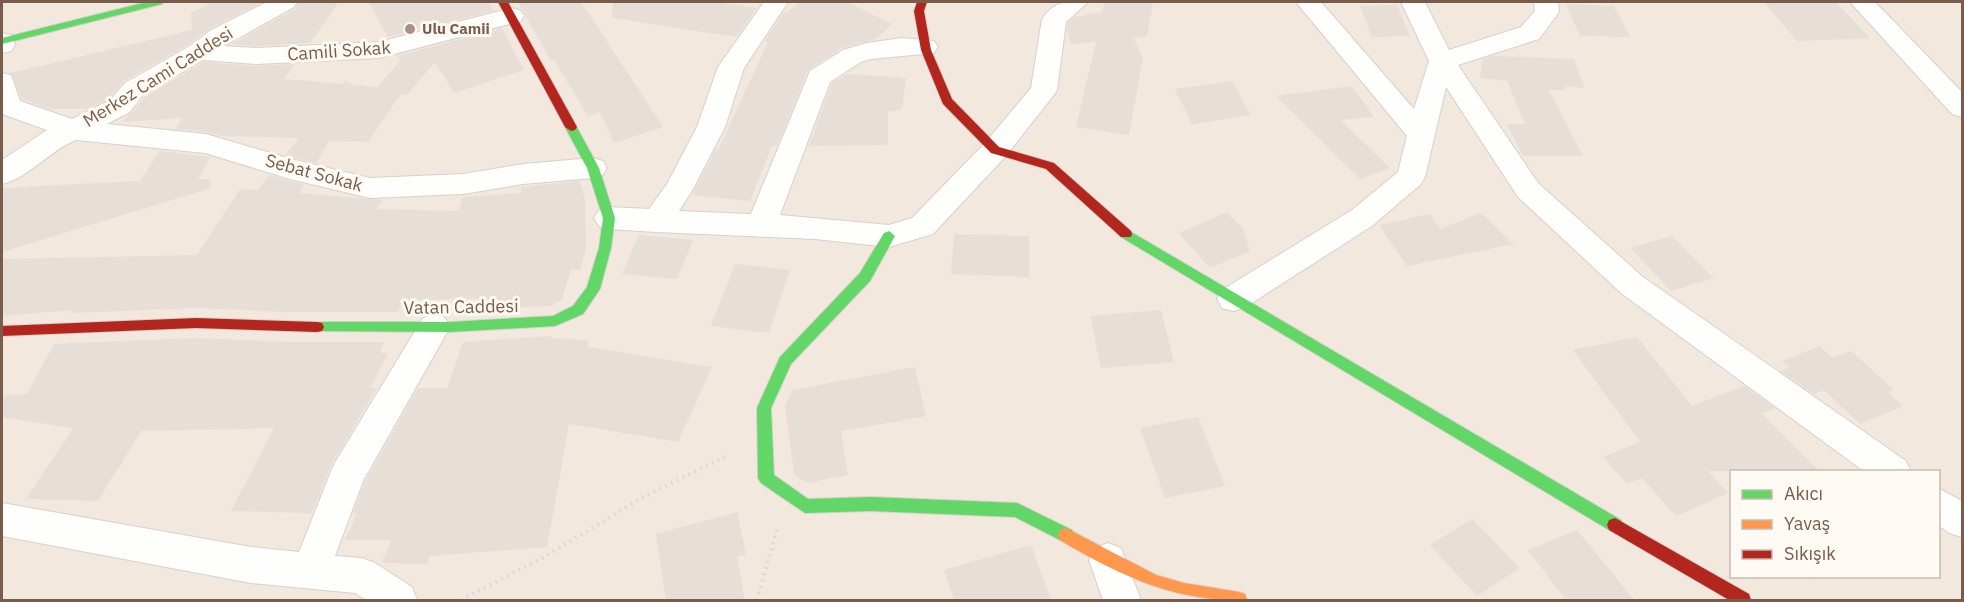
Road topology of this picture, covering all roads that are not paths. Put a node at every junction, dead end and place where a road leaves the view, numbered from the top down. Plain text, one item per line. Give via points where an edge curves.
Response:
1 (158, 2) edge
2 (285, 2) edge
3 (776, 2) edge
4 (922, 2) edge
5 (1077, 2) edge
6 (1308, 2) edge
7 (1413, 2) edge
8 (1546, 2) edge
9 (1862, 2) edge
10 (508, 9) edge
11 (2, 42) edge
12 (925, 47) junction
13 (199, 52) junction
14 (1442, 61) junction
15 (2, 81) edge
16 (1962, 108) edge
17 (74, 130) junction
18 (1421, 135) junction
19 (995, 150) junction
20 (593, 168) junction
21 (2, 174) edge
22 (609, 218) junction
23 (656, 221) junction
24 (762, 225) junction
25 (888, 237) junction
26 (1233, 299) junction
27 (434, 327) junction
28 (2, 331) edge
29 (1892, 470) edge
30 (1940, 505) edge
31 (2, 520) edge
32 (1962, 521) edge
33 (1108, 560) junction
34 (310, 571) junction
35 (398, 600) edge
36 (1122, 600) edge
37 (1239, 600) edge
38 (1743, 600) edge

1 - 11 street
2 - 13 street, Merkez Cami Caddesi via 220,36
3 - 23 street via 731,67 711,127 679,189
4 - 12 street via 919,11
5 - 19 street via 1054,19 1044,90
6 - 18 street
7 - 14 street
8 - 14 street via 1547,12 1530,33
9 - 16 street
10 - 13 street, Camili Sokak via 379,50 257,56
10 - 20 street, Vatan Caddesi
12 - 19 street via 947,101
12 - 24 street via 867,51 819,77
13 - 17 street, Merkez Cami Caddesi via 134,89 120,105
14 - 18 street
14 - 29 street via 1528,190 1632,285
15 - 17 street, Sebat Sokak via 10,107
17 - 20 street, Sebat Sokak via 206,144 369,188 463,184
17 - 21 street, Merkez Cami Caddesi via 51,139
18 - 26 street via 1411,177 1362,218
19 - 25 street via 922,226
19 - 26 street via 1050,166 1121,231
20 - 22 street, Vatan Caddesi
22 - 23 street
22 - 27 street, Vatan Caddesi via 593,289 578,310 555,321
23 - 24 street
24 - 25 street
25 - 33 street via 865,277 785,361 764,408 766,478 805,506 872,504 1017,510
26 - 38 street
27 - 28 street, Vatan Caddesi via 196,323
27 - 34 street via 347,475
30 - 32 street
31 - 34 street via 251,566
33 - 36 street
33 - 37 street via 1167,587
34 - 35 street via 362,576

